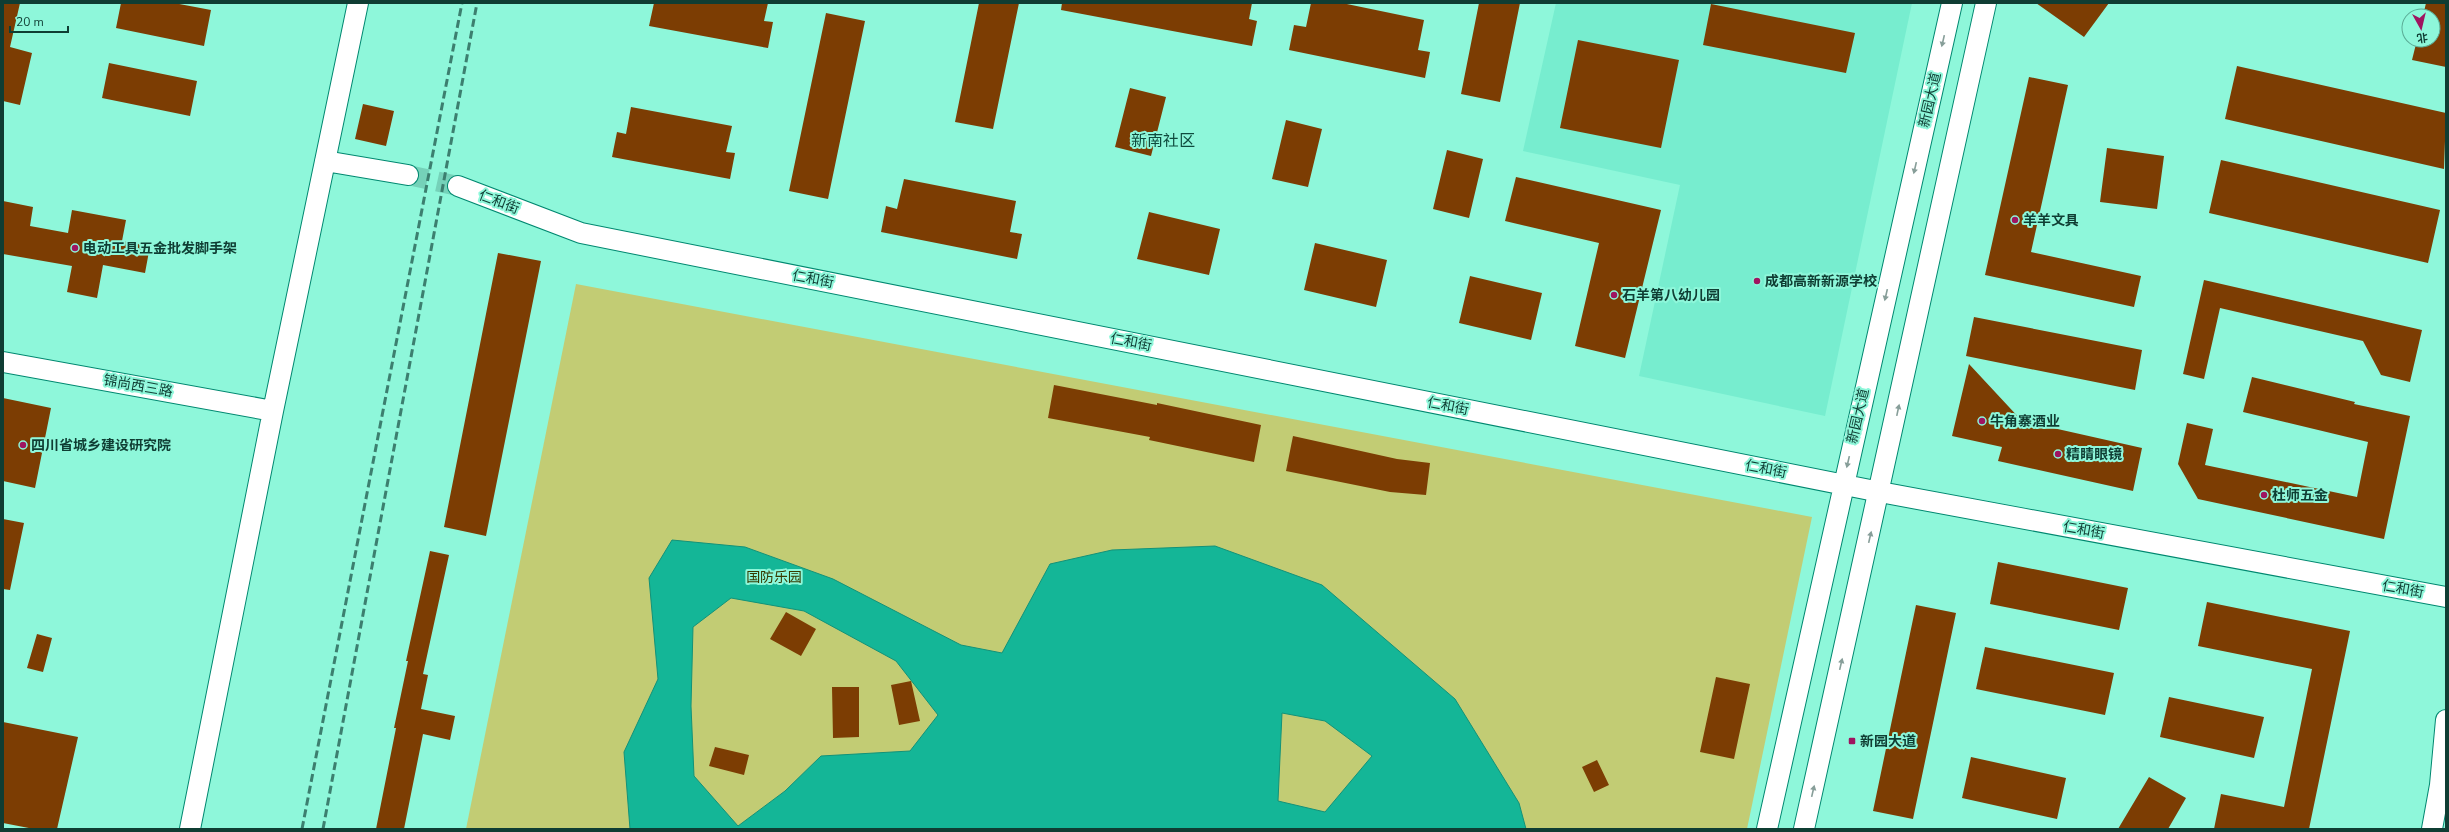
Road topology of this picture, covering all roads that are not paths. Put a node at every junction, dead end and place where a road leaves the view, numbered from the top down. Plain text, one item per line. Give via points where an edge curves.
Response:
1 (358, 3) edge
2 (1952, 3) edge
3 (1986, 3) edge
4 (325, 161) junction
5 (408, 175) tunnel mouth
6 (458, 186) tunnel mouth
7 (3, 362) edge
8 (273, 411) junction
9 (1843, 484) junction
10 (1880, 492) junction
11 (2446, 596) edge
12 (2446, 720) edge
13 (190, 829) edge
14 (1767, 829) edge
15 (1804, 829) edge
16 (2432, 829) edge

1 - 4 street
2 -> 9 street, 新园大道
10 -> 3 street
4 - 5 street
4 - 8 street
6 - 9 street, 仁和街 via 582,233
7 - 8 street, 锦尚西三路
8 - 13 street
9 - 10 street, 仁和街
9 - 14 street, 新园大道
10 - 11 street, 仁和街
15 -> 10 street
12 - 16 street via 2440,785

